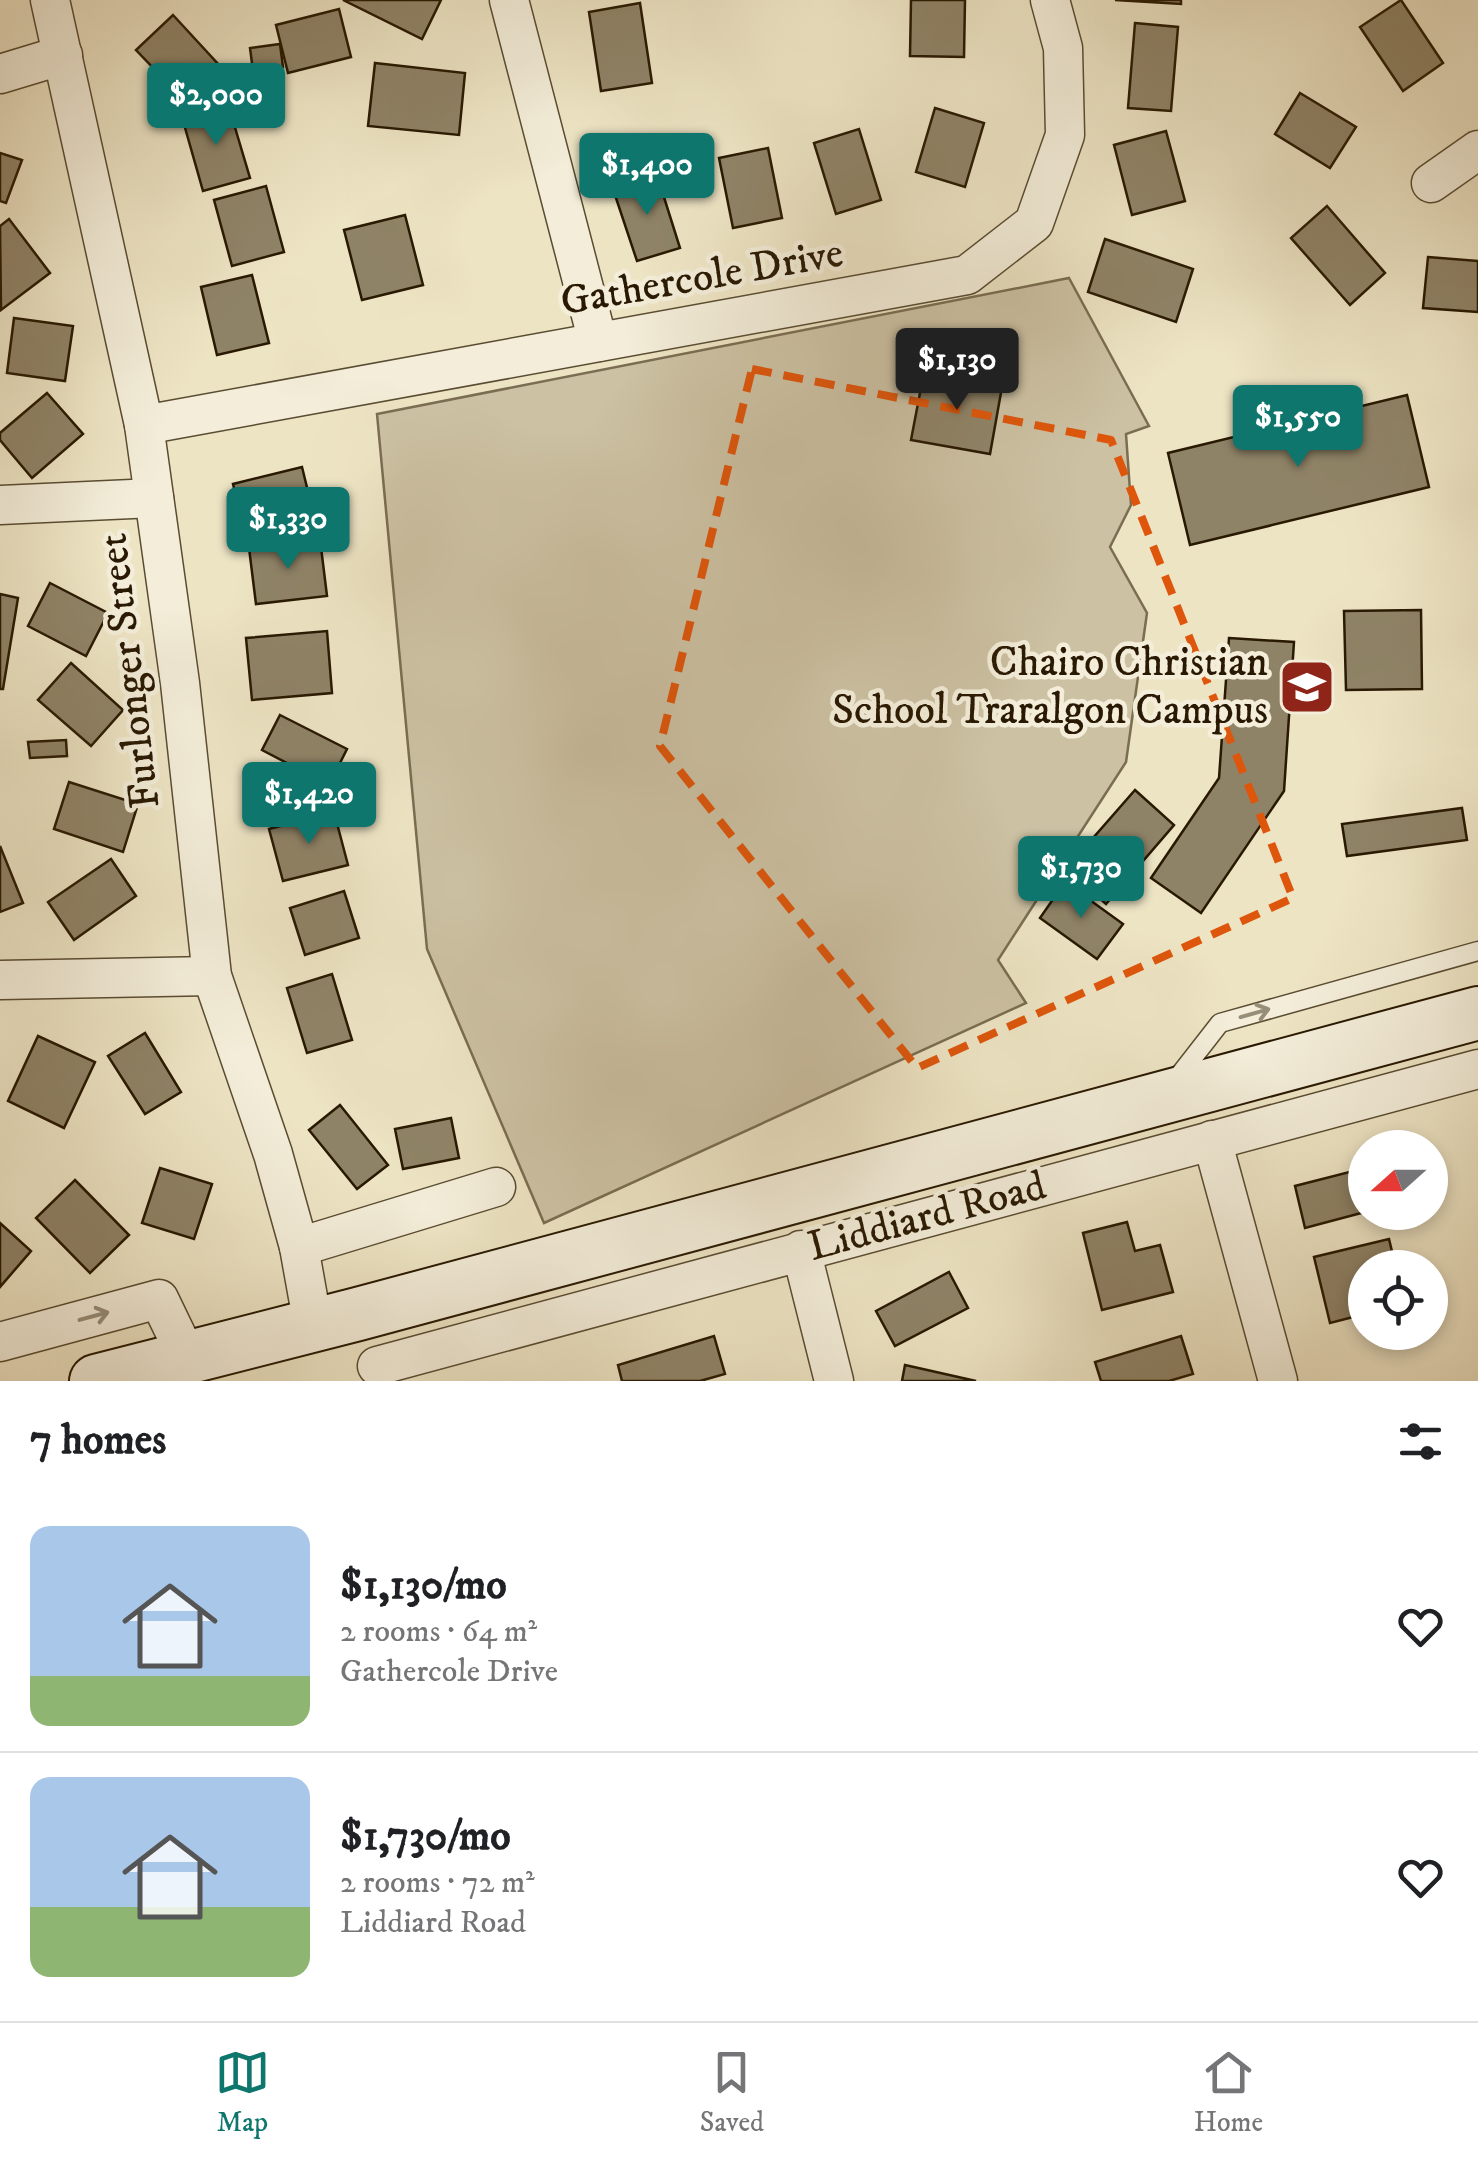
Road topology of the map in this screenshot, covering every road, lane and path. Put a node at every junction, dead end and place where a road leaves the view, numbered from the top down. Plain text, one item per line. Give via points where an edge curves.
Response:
1 (50, 0) edge
2 (508, 0) edge
3 (1050, 0) edge
4 (62, 56) junction
5 (0, 74) edge
6 (1478, 150) edge
7 (1431, 182) dead end
8 (598, 342) junction
9 (144, 425) junction
10 (154, 498) junction
11 (0, 505) edge
12 (1478, 952) edge
13 (212, 976) junction
14 (0, 980) edge
15 (1478, 1014) edge
16 (1478, 1069) edge
17 (1162, 1099) junction
18 (1212, 1140) junction
19 (496, 1187) dead end
20 (299, 1247) junction
21 (801, 1250) junction
22 (335, 1319) junction
23 (0, 1342) edge
24 (187, 1357) junction
25 (379, 1374) edge
26 (96, 1381) edge
27 (834, 1381) edge
28 (1278, 1381) edge

1 - 4 street, Furlonger Street
2 - 8 street
3 - 8 street, Gathercole Drive via 1062,48 1065,136 1034,222 967,275
4 - 5 street
4 - 9 street, Furlonger Street
6 - 7 street
8 - 9 street, Gathercole Drive
9 - 10 street, Furlonger Street
10 - 11 street
10 - 13 street, Furlonger Street
17 -> 12 lane via 1220,1023
13 - 14 street
13 - 20 street, Furlonger Street
15 - 17 street, Liddiard Road
16 - 18 street, Liddiard Road
17 - 22 street, Liddiard Road
18 - 21 street, Liddiard Road
18 - 28 street
19 - 20 street
20 - 22 street, Furlonger Street
21 - 25 street, Liddiard Road
21 - 27 street
22 - 24 street, Liddiard Road
22 - 25 street, Furlonger Street
23 -> 24 street via 159,1299
24 - 26 street, Liddiard Road

